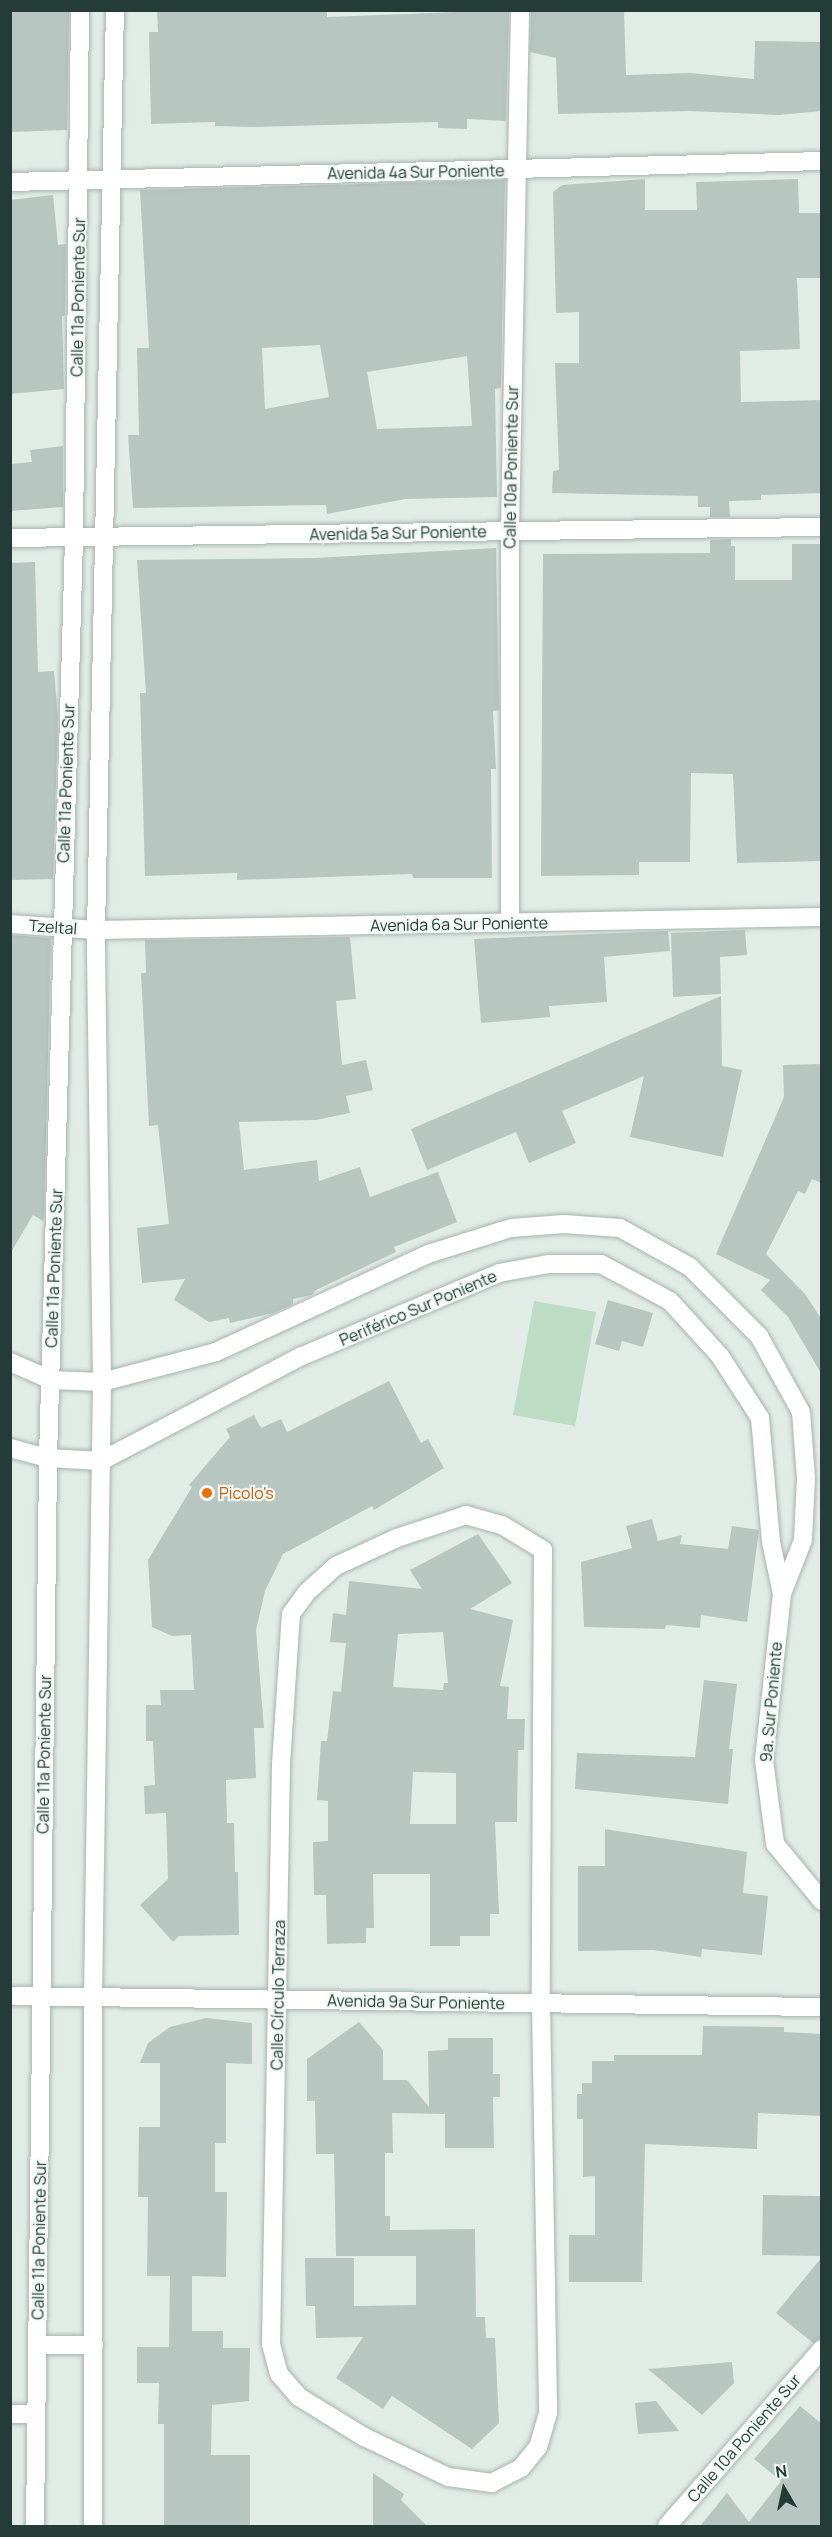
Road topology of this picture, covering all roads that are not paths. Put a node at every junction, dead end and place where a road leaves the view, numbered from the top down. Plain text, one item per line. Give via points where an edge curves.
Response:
1 (80, 10) edge
2 (116, 10) edge
3 (520, 10) edge
4 (822, 161) edge
5 (515, 170) junction
6 (114, 179) junction
7 (80, 181) junction
8 (10, 182) edge
9 (822, 527) edge
10 (510, 531) junction
11 (74, 537) junction
12 (102, 537) junction
13 (10, 538) edge
14 (822, 917) edge
15 (510, 923) junction
16 (10, 924) edge
17 (61, 930) junction
18 (96, 930) junction
19 (10, 1362) edge
20 (51, 1380) junction
21 (102, 1382) junction
22 (10, 1448) edge
23 (48, 1458) junction
24 (101, 1461) junction
25 (782, 1594) junction
26 (822, 1901) edge
27 (10, 1996) edge
28 (42, 1997) junction
29 (93, 1997) junction
30 (278, 2000) junction
31 (541, 2005) junction
32 (822, 2007) edge
33 (37, 2345) junction
34 (94, 2345) junction
35 (822, 2349) edge
36 (10, 2414) edge
37 (36, 2414) junction
38 (35, 2526) edge
39 (93, 2526) edge
40 (667, 2526) edge

1 - 7 main road, Calle 11a Poniente Sur
2 - 6 main road, Calle 11a Poniente Sur
3 - 5 main road, Calle 10a Poniente Sur
4 - 5 main road, Avenida 4a Sur Poniente
5 - 6 main road, Avenida 4a Sur Poniente
5 - 10 main road, Calle 10a Poniente Sur
6 - 7 main road, Avenida 4a Sur Poniente
6 - 12 main road, Calle 11a Poniente Sur
7 - 8 main road, Avenida 4a Sur Poniente
7 - 11 main road, Calle 11a Poniente Sur
9 - 10 main road, Avenida 5a Sur Poniente
10 - 12 main road, Avenida 5a Sur Poniente
10 - 15 main road, Calle 10a Poniente Sur
11 - 12 main road, Avenida 5a Sur Poniente
11 - 13 main road, Avenida 5a Sur Poniente
11 - 17 main road, Calle 11a Poniente Sur
12 - 18 main road, Calle 11a Poniente Sur
14 - 15 main road, Avenida 6a Sur Poniente
15 - 18 main road, Avenida 6a Sur Poniente
16 - 17 main road, Tzeltal
17 - 18 main road, Tzeltal
17 - 20 main road, Calle 11a Poniente Sur
18 - 21 main road, Calle 11a Poniente Sur
19 - 20 main road
20 - 21 main road
20 - 23 main road, Calle 11a Poniente Sur
21 - 24 main road, Calle 11a Poniente Sur
21 - 25 main road via 216,1352 428,1254 511,1228 564,1224 620,1227 690,1267 759,1336 801,1412 806,1478 803,1540
22 - 23 main road
23 - 24 main road
23 - 28 main road, Calle 11a Poniente Sur
24 - 25 main road, Periférico Sur Poniente via 302,1356 499,1273 549,1264 601,1264 670,1301 720,1356 760,1418 771,1542
24 - 29 main road, Calle 11a Poniente Sur
25 - 26 main road, 9a. Sur Poniente via 764,1760 775,1844
27 - 28 main road, Avenida 9a Sur Poniente
28 - 29 main road, Avenida 9a Sur Poniente
28 - 33 main road, Calle 11a Poniente Sur
29 - 30 main road, Avenida 9a Sur Poniente
29 - 34 main road, Calle 11a Poniente Sur
30 - 31 main road, Avenida 9a Sur Poniente
30 - 31 main road, Calle Círculo Terraza via 271,2344 279,2374 299,2397 364,2437 448,2476 492,2483 521,2468 538,2447 549,2413
30 - 31 main road, Calle Círculo Terraza via 281,1764 291,1614 307,1592 336,1566 397,1538 466,1515 502,1525 543,1550
31 - 32 main road, Avenida 9a Sur Poniente
33 - 34 main road
33 - 37 main road, Calle 11a Poniente Sur
34 - 39 main road, Calle 11a Poniente Sur
35 - 40 main road, Calle 10a Poniente Sur
36 - 37 main road
37 - 38 main road, Calle 11a Poniente Sur

